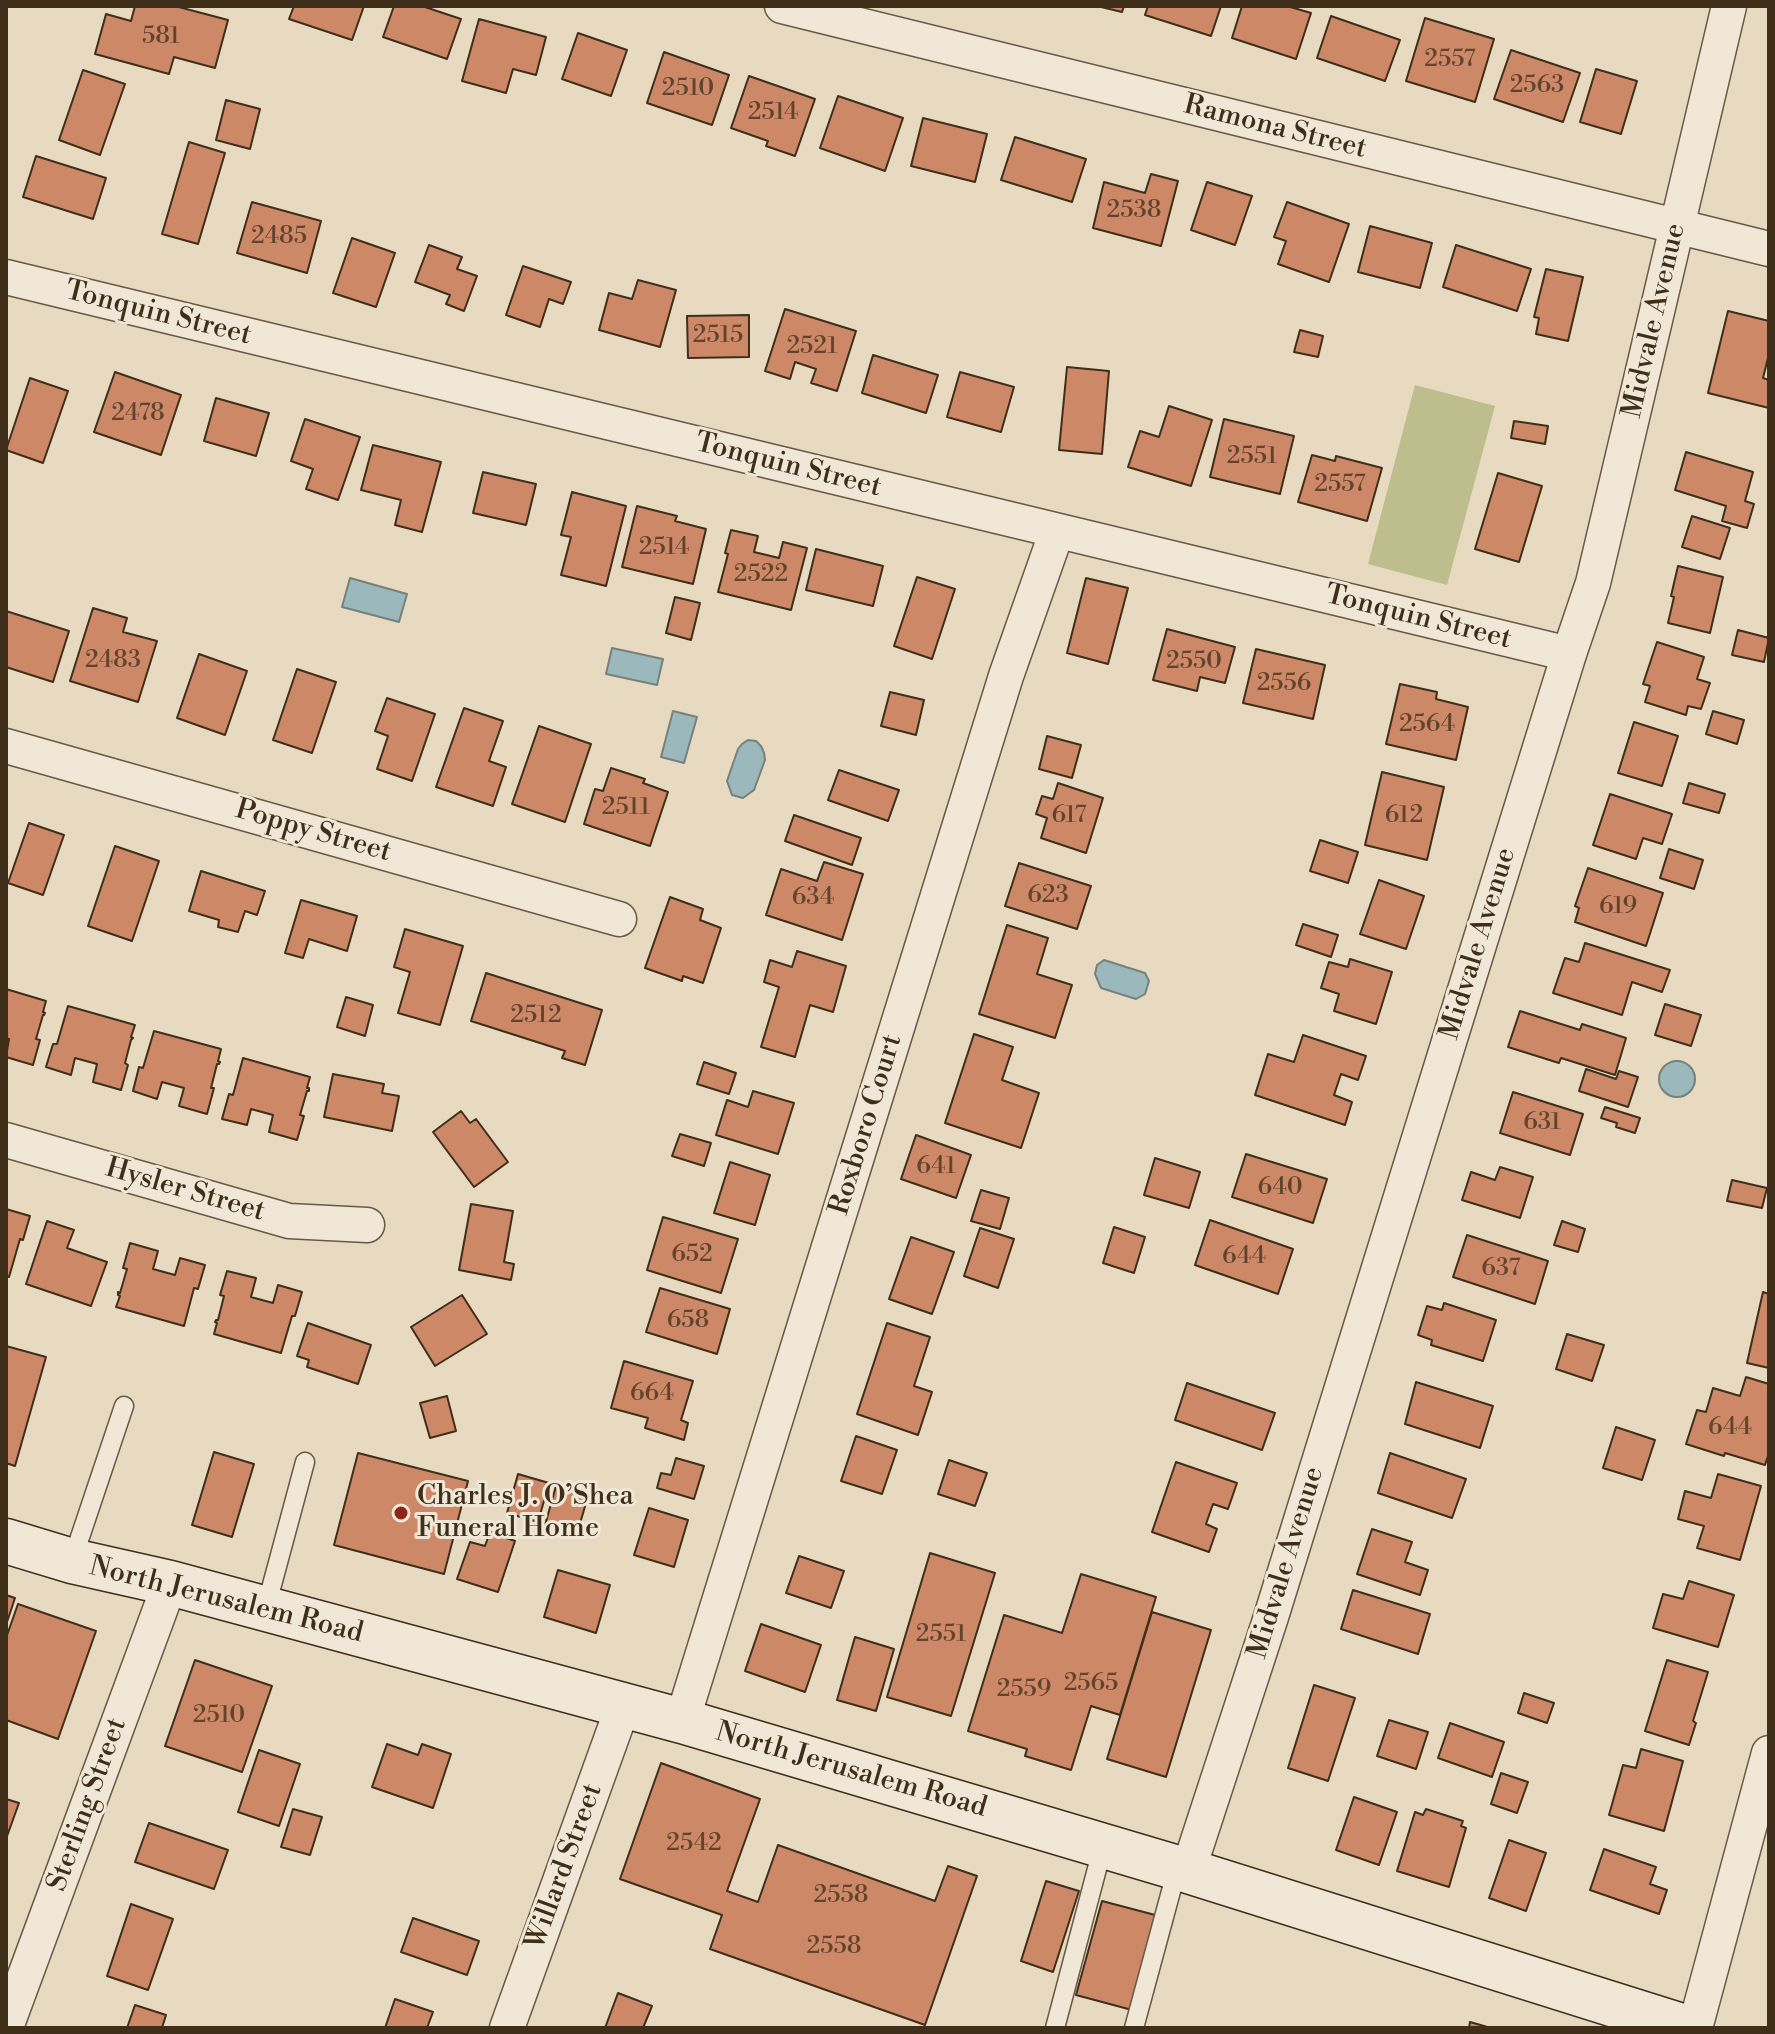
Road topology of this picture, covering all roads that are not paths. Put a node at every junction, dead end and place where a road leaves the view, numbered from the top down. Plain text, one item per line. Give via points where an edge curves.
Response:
1 (782, 6) edge
2 (1729, 6) edge
3 (1677, 226) junction
4 (1769, 249) edge
5 (6, 277) edge
6 (1057, 531) junction
7 (1569, 654) junction
8 (6, 746) edge
9 (619, 919) dead end
10 (6, 1140) edge
11 (367, 1225) dead end
12 (124, 1406) dead end
13 (305, 1462) dead end
14 (6, 1541) edge
15 (72, 1561) junction
16 (170, 1583) junction
17 (264, 1613) junction
18 (623, 1706) junction
19 (682, 1721) junction
20 (1769, 1753) edge
21 (1103, 1846) junction
22 (1183, 1869) junction
23 (6, 2027) edge
24 (507, 2028) edge
25 (1055, 2028) edge
26 (1134, 2028) edge
27 (1688, 2028) edge
28 (1695, 2028) edge

1 - 3 street, Ramona Street
2 - 3 street, Midvale Avenue
3 - 4 street, Ramona Street
3 - 7 street, Midvale Avenue via 1593,583
5 - 6 street, Tonquin Street
6 - 7 street, Tonquin Street
6 - 19 street, Roxboro Court via 1006,676
7 - 22 street, Midvale Avenue via 1271,1617
8 - 9 street, Poppy Street
10 - 11 street, Hysler Street via 289,1221
12 - 15 lane
13 - 17 lane
14 - 15 main road, North Jerusalem Road
15 - 16 main road, North Jerusalem Road
16 - 17 main road, North Jerusalem Road
16 - 23 street, Sterling Street
17 - 18 main road, North Jerusalem Road
18 - 19 main road, North Jerusalem Road
18 - 24 street, Willard Street
19 - 21 main road, North Jerusalem Road
20 - 28 street
21 - 22 main road, North Jerusalem Road
21 - 25 lane
22 - 26 lane
22 - 27 main road, North Jerusalem Road

